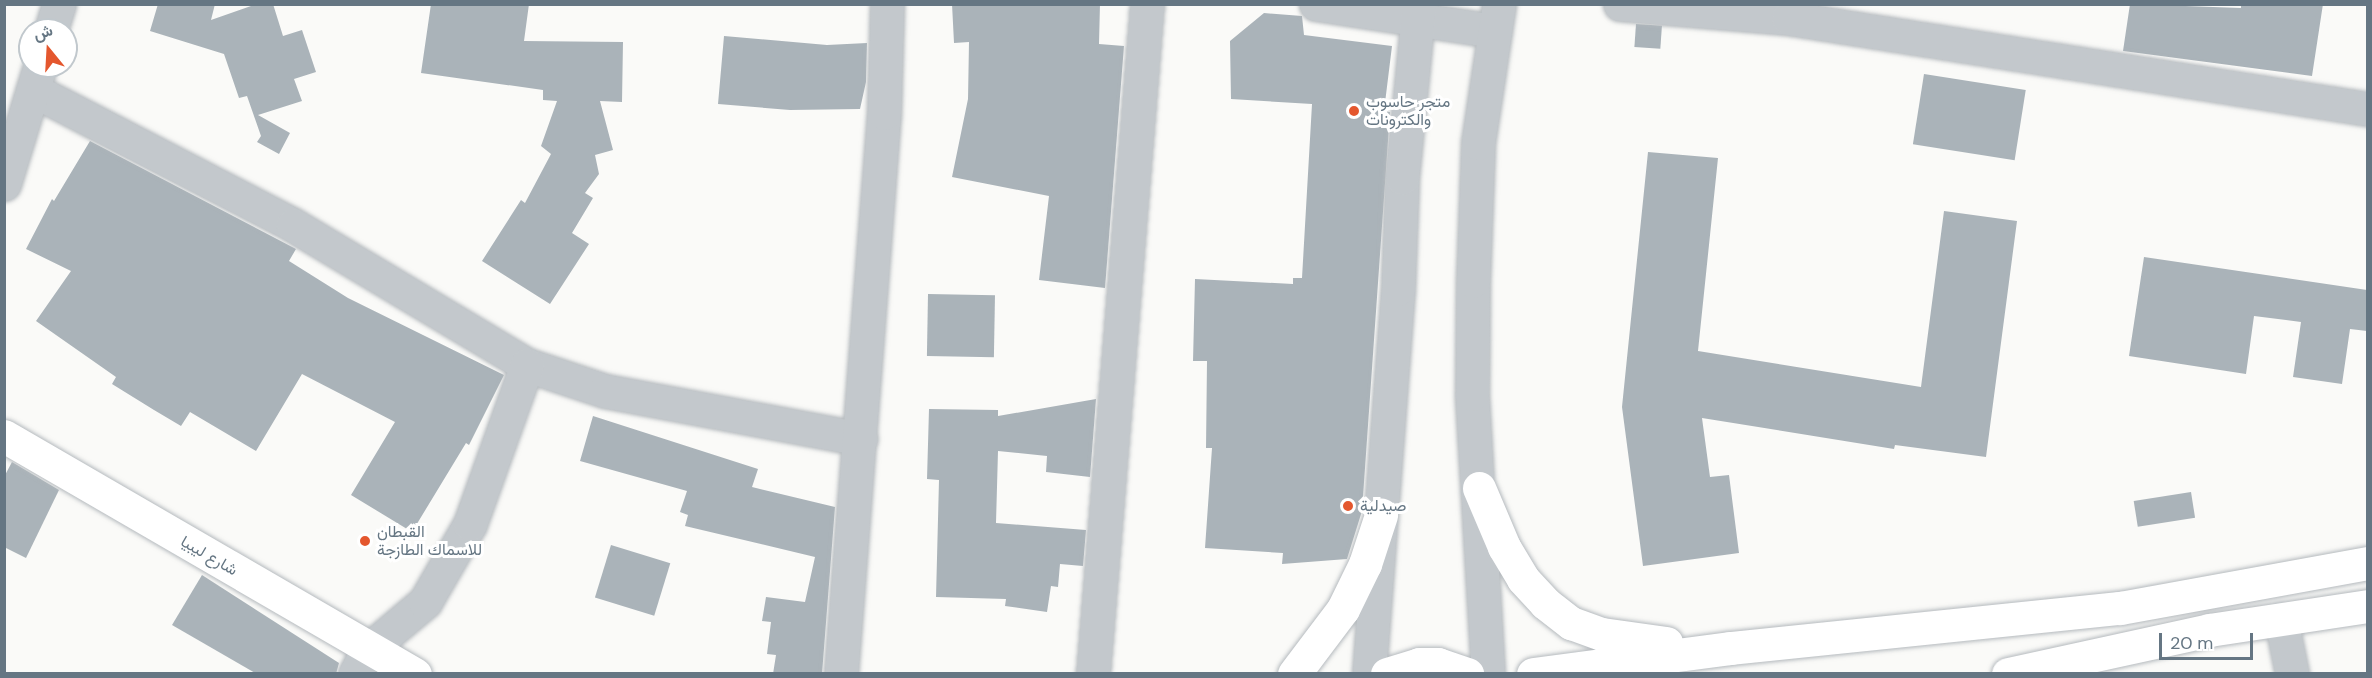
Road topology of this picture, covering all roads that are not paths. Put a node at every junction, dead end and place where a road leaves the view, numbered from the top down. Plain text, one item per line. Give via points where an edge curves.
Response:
1 (887, 4) edge
2 (1147, 4) edge
3 (1317, 4) edge
4 (1620, 4) edge
5 (1419, 11) edge
6 (1797, 11) edge
7 (1497, 18) edge
8 (36, 78) edge
9 (2367, 109) edge
10 (4, 184) edge
11 (527, 365) junction
12 (4, 436) edge
13 (861, 439) junction
14 (1479, 488) junction
15 (1381, 515) junction
16 (2367, 563) edge
17 (2367, 606) edge
18 (2281, 619) junction
19 (1731, 648) junction
20 (361, 662) edge
21 (414, 674) edge
22 (841, 674) edge
23 (1093, 674) edge
24 (1294, 674) edge
25 (1369, 674) edge
26 (1387, 674) edge
27 (1467, 674) edge
28 (1488, 674) edge
29 (1533, 674) edge
30 (2008, 674) edge
31 (2292, 674) edge

1 - 13 street via 884,113
2 - 23 street
3 - 5 street
4 - 6 street
5 - 7 street
5 - 15 street via 1402,178
6 - 9 street
7 - 14 street via 1478,143 1472,394
8 - 10 street
8 - 11 street
11 - 13 street via 605,391
11 - 20 street via 470,524 425,602
12 - 20 main road, شارع ليبيا
13 - 22 street
14 - 19 main road via 1504,548 1523,579 1571,623 1602,634 1642,641
14 - 28 street
15 - 24 main road via 1365,564 1343,609
15 - 25 street
16 - 19 main road via 2120,608
17 - 18 main road
18 - 30 main road via 2209,630
18 - 31 street
19 - 29 main road
20 - 21 main road, شارع ليبيا
26 - 27 main road via 1419,664 1438,664

